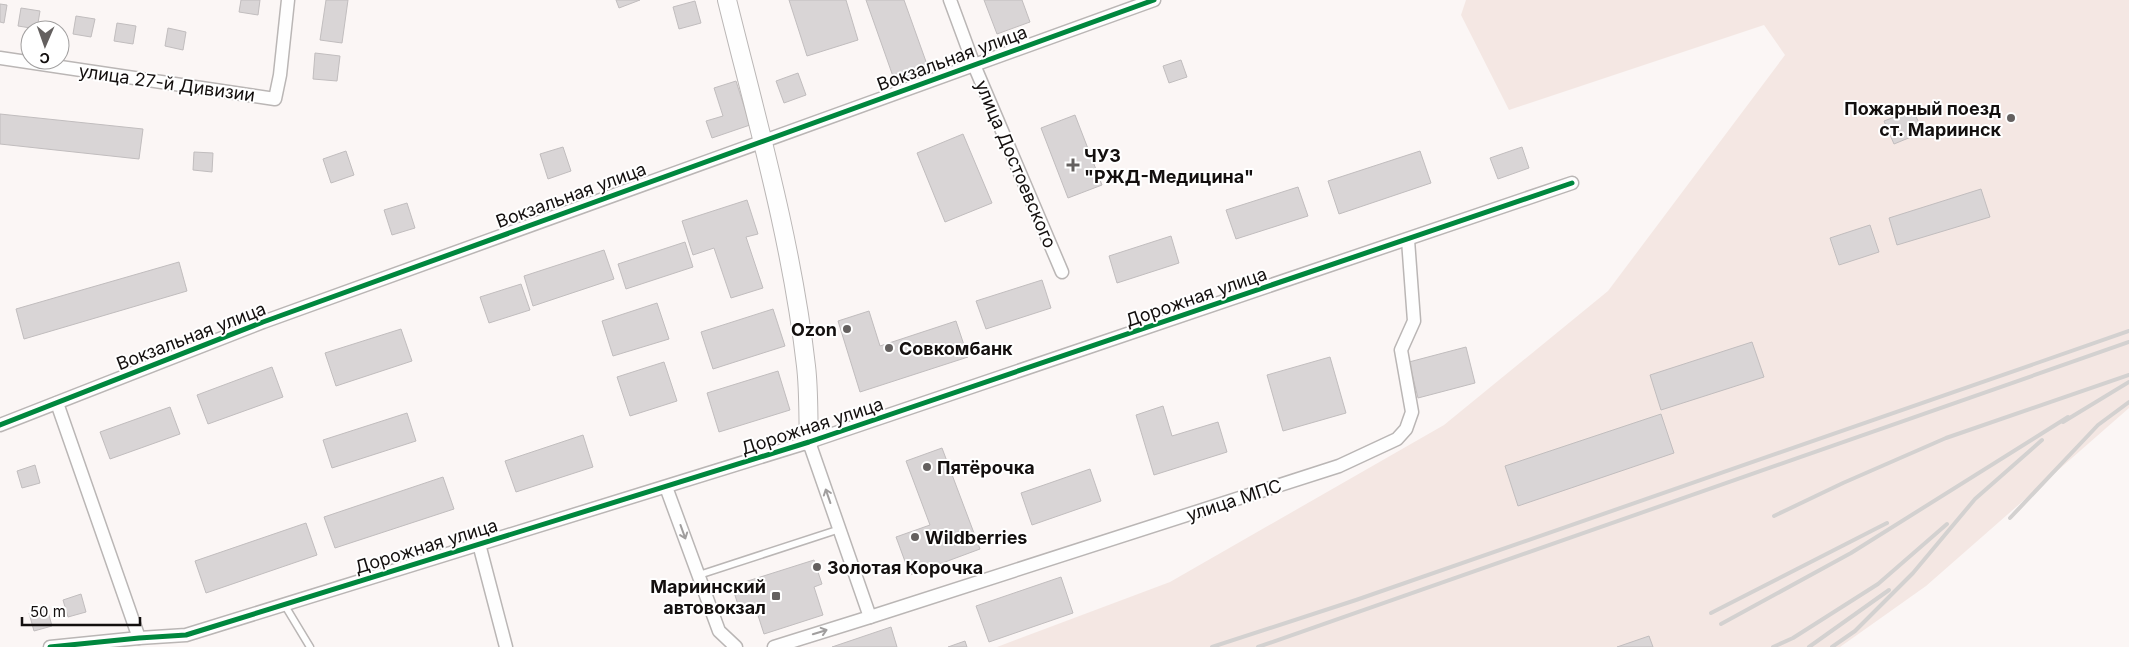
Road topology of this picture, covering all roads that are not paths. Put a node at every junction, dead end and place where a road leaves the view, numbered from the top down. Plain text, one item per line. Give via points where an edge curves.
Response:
1 (288, 0) edge
2 (727, 0) edge
3 (950, 0) edge
4 (1154, 0) edge
5 (0, 58) edge
6 (974, 65) junction
7 (762, 140) junction
8 (1572, 183) dead end
9 (1408, 240) junction
10 (1062, 272) dead end
11 (56, 402) junction
12 (0, 424) edge
13 (809, 442) junction
14 (666, 487) junction
15 (840, 529) junction
16 (479, 544) junction
17 (698, 575) junction
18 (284, 604) junction
19 (870, 617) junction
20 (139, 638) junction
21 (158, 642) edge
22 (50, 647) edge
23 (310, 647) edge
24 (506, 647) edge
25 (736, 647) edge
26 (774, 647) edge

1 - 5 street, улица 27-й Дивизии via 275,99
2 - 7 main road
3 - 6 street, улица Достоевского
4 - 6 street, Вокзальная улица
6 - 7 street, Вокзальная улица
6 - 10 street, улица Достоевского
7 - 11 street, Вокзальная улица via 263,322
7 - 13 main road via 796,296 807,368
8 - 9 street, Дорожная улица
9 - 13 street, Дорожная улица
9 - 19 street, улица МПС via 1414,320 1401,350 1412,412 1406,429 1397,439 1338,466
11 - 12 street, Вокзальная улица
11 - 20 street
13 - 14 street, Дорожная улица
15 -> 13 street
14 - 16 street, Дорожная улица
14 -> 17 street
15 - 17 lane
15 - 19 street
16 - 18 street, Дорожная улица
16 - 24 street
17 - 25 street via 719,631
18 - 21 street, Дорожная улица
18 - 23 lane
26 -> 19 street, улица МПС
20 - 21 street, Дорожная улица
20 - 22 street, Дорожная улица

